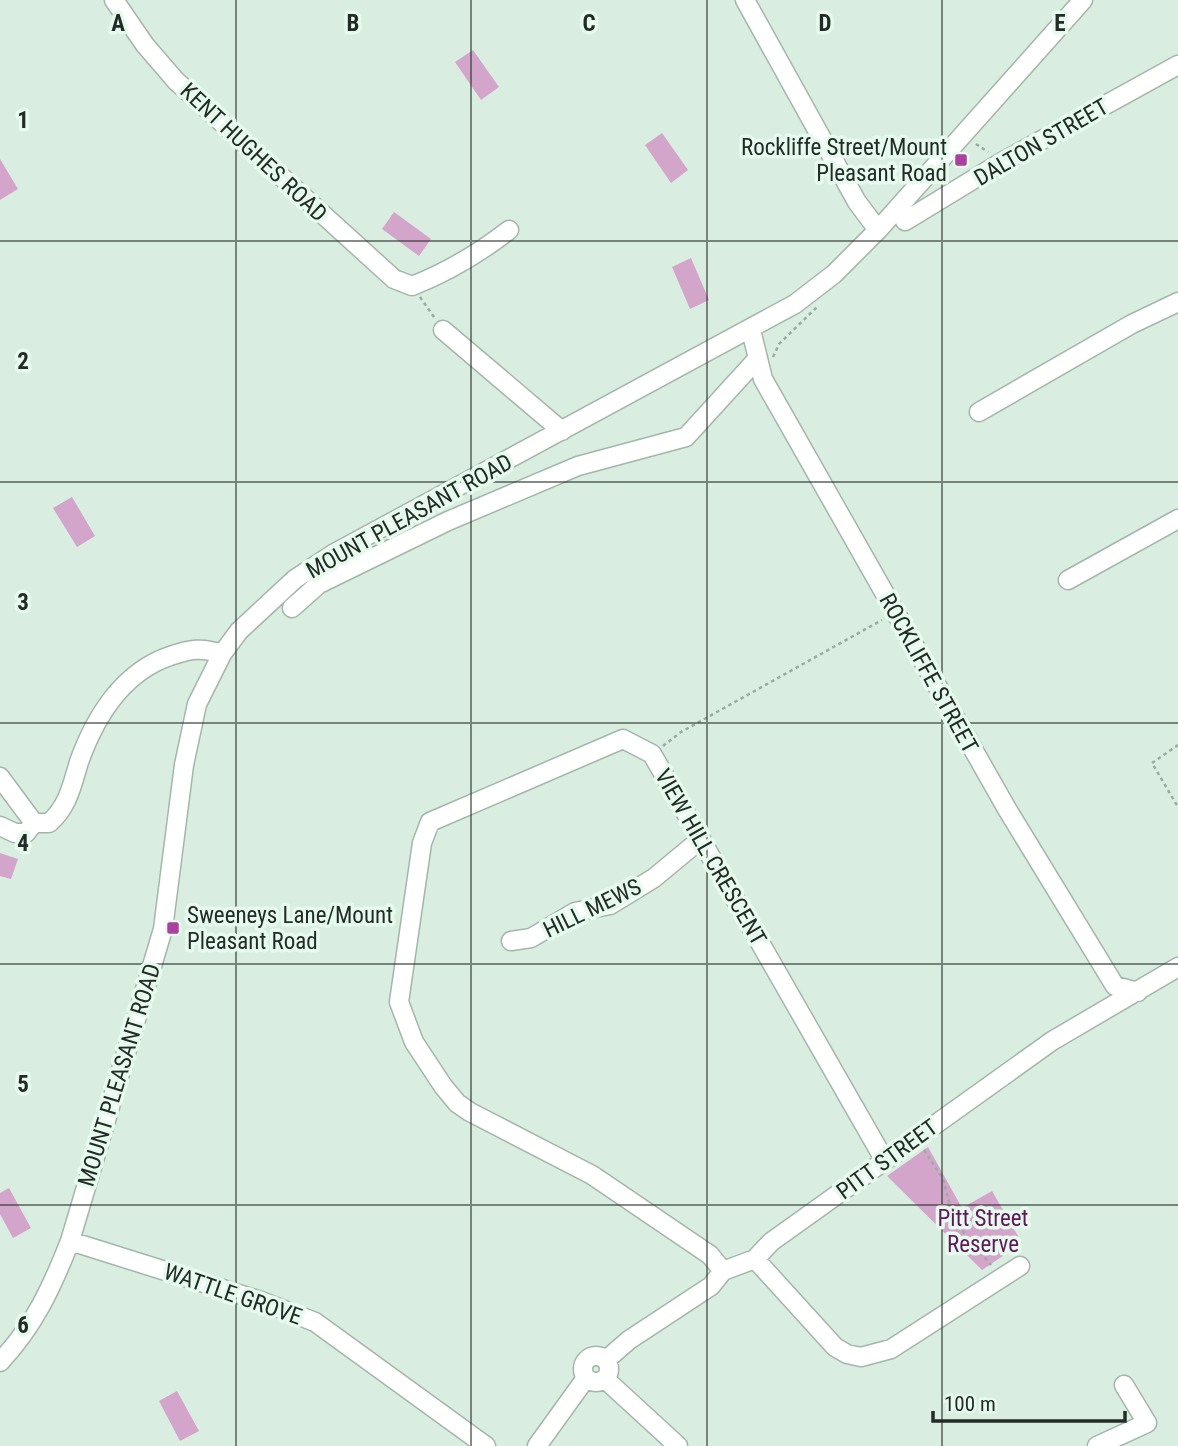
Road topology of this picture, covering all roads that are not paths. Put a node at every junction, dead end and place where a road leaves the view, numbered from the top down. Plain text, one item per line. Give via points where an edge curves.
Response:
1 (114, 0) edge
2 (745, 0) edge
3 (1083, 0) edge
4 (1178, 65) edge
5 (905, 220) dead end
6 (509, 230) dead end
7 (878, 230) junction
8 (1178, 302) edge
9 (443, 330) road end
10 (751, 330) junction
11 (758, 358) junction
12 (979, 412) dead end
13 (562, 431) junction
14 (1178, 519) edge
15 (1068, 580) dead end
16 (292, 608) dead end
17 (222, 654) junction
18 (0, 777) edge
19 (34, 823) junction
20 (0, 826) edge
21 (701, 839) junction
22 (511, 941) dead end
23 (1178, 967) edge
24 (1138, 992) junction
25 (885, 1161) junction
26 (70, 1241) junction
27 (755, 1259) junction
28 (1020, 1266) dead end
29 (723, 1271) junction
30 (606, 1360) junction
31 (0, 1362) edge
32 (586, 1378) junction
33 (605, 1379) junction
34 (1125, 1385) dead end
35 (486, 1446) edge
36 (537, 1446) edge
37 (678, 1446) edge
38 (1097, 1446) edge

1 - 6 street, KENT HUGHES ROAD via 176,81 394,279 412,286 472,258
2 - 7 street
3 - 7 street, MOUNT PLEASANT ROAD
4 - 5 street, DALTON STREET
7 - 10 street, MOUNT PLEASANT ROAD via 815,289
8 - 12 street
9 - 13 street
10 - 11 street, ROCKLIFFE STREET
10 - 13 street, MOUNT PLEASANT ROAD
11 - 16 street via 686,437 578,466 447,521 319,584
11 - 24 street, ROCKLIFFE STREET via 763,379 1007,809 1115,986
13 - 17 street, MOUNT PLEASANT ROAD via 324,560 260,608
14 - 15 street
17 - 19 street via 202,648 180,652 125,682 85,747 62,812 49,823
17 - 26 street, MOUNT PLEASANT ROAD via 197,704 189,736 163,929
18 - 19 street
19 - 20 street via 26,833
21 - 22 street, HILL MEWS via 654,878 610,905 575,912 531,938
21 - 25 street, VIEW HILL CRESCENT
21 - 29 street, VIEW HILL CRESCENT via 652,754 622,739 430,822 422,843 399,1002 414,1042 457,1103 592,1175 710,1255
23 - 24 street, PITT STREET
24 - 25 street, PITT STREET via 1052,1041
25 - 27 street, PITT STREET via 771,1242
26 - 31 street, MOUNT PLEASANT ROAD via 35,1319
26 - 35 street, WATTLE GROVE via 315,1322
27 - 28 street via 835,1347 861,1357 891,1349
27 - 29 street, PITT STREET
29 - 30 street, PITT STREET via 711,1286
30 - 32 street via 597,1356 588,1360 583,1369
30 - 33 street via 610,1370
32 - 33 street
32 - 36 street
33 - 37 street
34 - 38 street via 1147,1423

